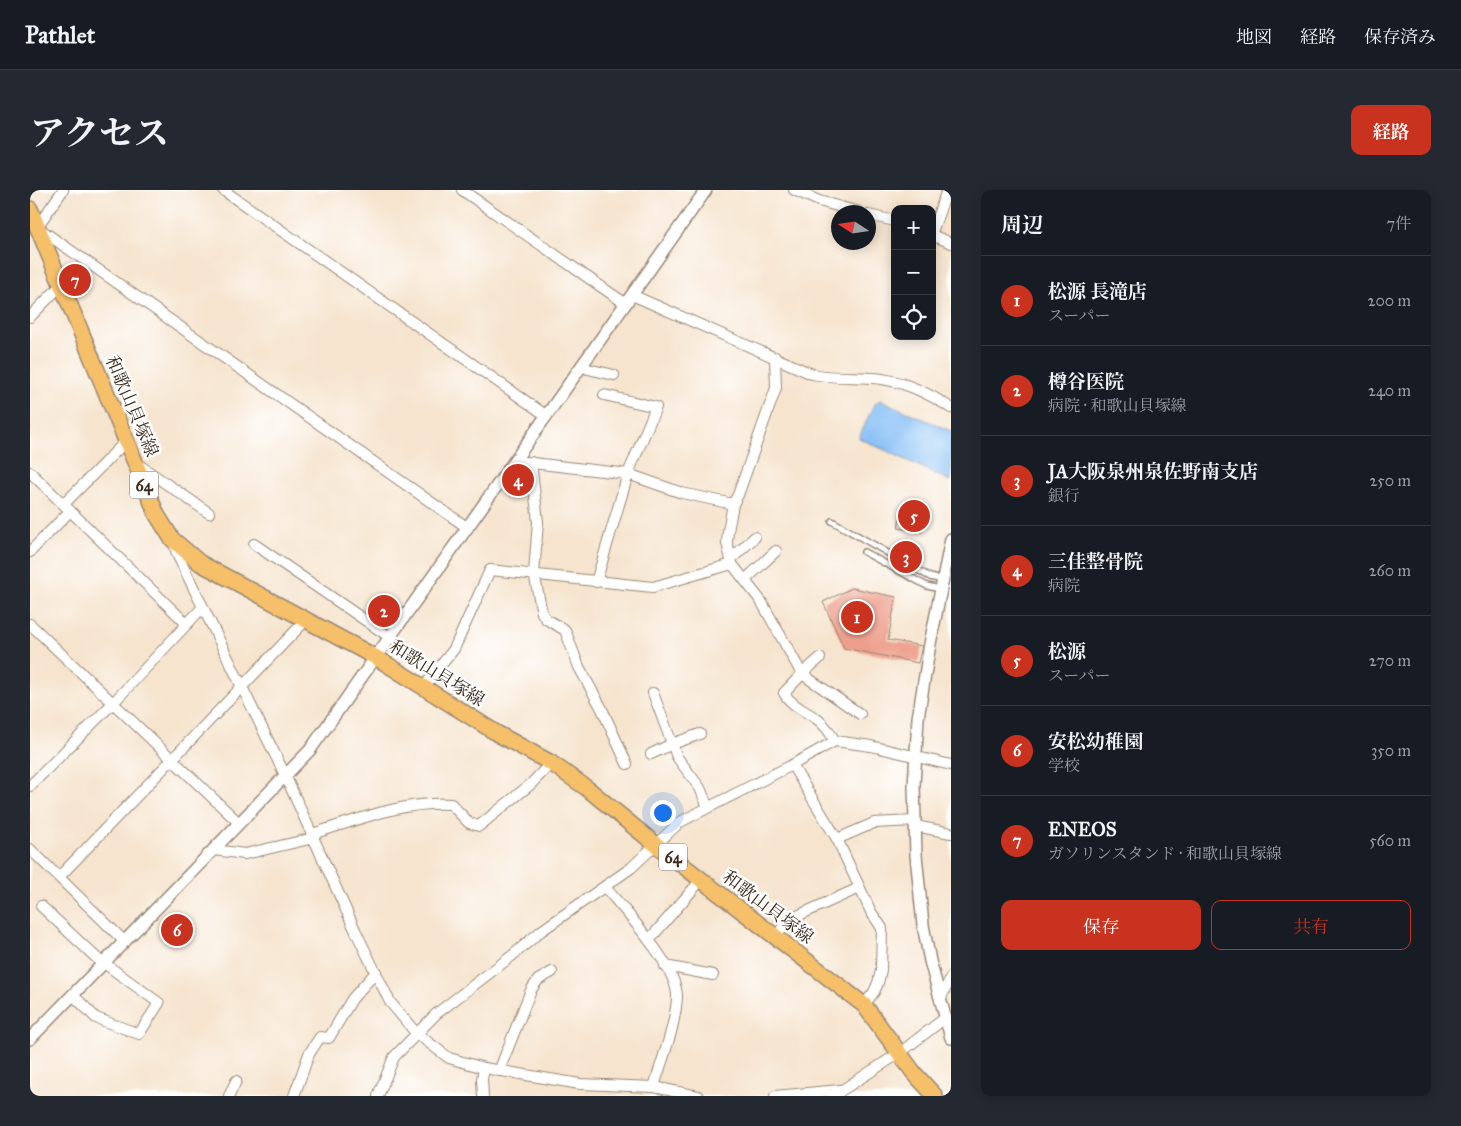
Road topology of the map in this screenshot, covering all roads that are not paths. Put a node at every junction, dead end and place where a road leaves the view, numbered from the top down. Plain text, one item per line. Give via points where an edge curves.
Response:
1 (63, 190) edge
2 (223, 190) edge
3 (462, 190) edge
4 (706, 190) edge
5 (794, 190) edge
6 (947, 190) edge
7 (834, 205) edge
8 (30, 209) edge
9 (876, 217) edge
10 (891, 220) edge
11 (936, 222) edge
12 (37, 228) junction
13 (936, 235) edge
14 (951, 243) edge
15 (61, 285) junction
16 (629, 300) junction
17 (30, 317) edge
18 (775, 357) junction
19 (583, 366) junction
20 (614, 375) dead end
21 (604, 395) dead end
22 (951, 408) edge
23 (547, 416) junction
24 (126, 441) junction
25 (515, 461) junction
26 (530, 462) junction
27 (136, 463) junction
28 (30, 472) edge
29 (628, 474) junction
30 (733, 504) junction
31 (67, 508) junction
32 (209, 513) dead end
33 (832, 521) dead end
34 (468, 528) junction
35 (755, 537) dead end
36 (172, 539) junction
37 (951, 539) edge
38 (254, 544) dead end
39 (776, 551) dead end
40 (30, 552) edge
41 (864, 552) dead end
42 (731, 562) junction
43 (534, 573) junction
44 (745, 580) junction
45 (596, 582) junction
46 (942, 584) junction
47 (203, 607) junction
48 (306, 620) junction
49 (30, 624) edge
50 (187, 624) junction
51 (391, 638) junction
52 (377, 658) junction
53 (820, 658) dead end
54 (802, 674) junction
55 (242, 687) junction
56 (423, 688) junction
57 (653, 693) dead end
58 (113, 703) junction
59 (860, 714) dead end
60 (700, 734) dead end
61 (835, 740) junction
62 (672, 744) junction
63 (651, 754) dead end
64 (916, 757) junction
65 (173, 760) junction
66 (551, 763) junction
67 (627, 764) dead end
68 (792, 765) junction
69 (951, 765) edge
70 (285, 775) junction
71 (30, 786) edge
72 (708, 806) junction
73 (239, 824) junction
74 (915, 824) junction
75 (951, 833) edge
76 (313, 836) junction
77 (837, 839) junction
78 (655, 844) junction
79 (30, 849) edge
80 (214, 850) junction
81 (59, 877) junction
82 (701, 880) junction
83 (605, 887) junction
84 (859, 888) junction
85 (41, 906) dead end
86 (775, 937) junction
87 (649, 940) junction
88 (125, 942) junction
89 (103, 964) junction
90 (665, 966) junction
91 (376, 972) junction
92 (552, 972) dead end
93 (713, 975) dead end
94 (951, 977) edge
95 (73, 995) junction
96 (941, 1002) junction
97 (864, 1005) junction
98 (948, 1016) edge
99 (416, 1033) junction
100 (951, 1038) edge
101 (30, 1039) edge
102 (901, 1052) junction
103 (484, 1068) junction
104 (500, 1071) junction
105 (236, 1081) dead end
106 (602, 1085) junction
107 (654, 1087) junction
108 (837, 1093) edge
109 (229, 1096) edge
110 (294, 1096) edge
111 (378, 1096) edge
112 (483, 1096) edge
113 (599, 1096) edge
114 (698, 1096) edge
115 (775, 1096) edge
116 (935, 1096) edge

1 - 12 street
2 - 23 street
3 - 16 street
4 - 16 street
5 - 7 street
6 - 11 street
8 - 12 main road, 和歌山貝塚線 / 64
9 - 10 street
12 - 15 main road, 和歌山貝塚線 / 64
12 - 34 street
13 - 14 street
15 - 17 street
15 - 24 main road, 和歌山貝塚線 / 64
16 - 18 street
16 - 19 street
18 - 22 street via 826,378 882,379 907,385
18 - 30 street via 776,388
19 - 20 street
19 - 23 street
21 - 29 street via 656,407
23 - 25 street
24 - 27 main road, 和歌山貝塚線 / 64
24 - 31 street
25 - 26 street
25 - 34 street
26 - 29 street
26 - 43 street via 538,522
27 - 32 street
27 - 36 main road, 和歌山貝塚線 / 64 via 157,516
28 - 31 street
29 - 30 street via 682,493
29 - 45 street
30 - 42 street via 727,543
31 - 40 street
31 - 50 street
33 - 46 lane
34 - 51 street
35 - 42 street
36 - 47 street
36 - 48 main road, 和歌山貝塚線 / 64 via 200,563
37 - 46 street
38 - 51 street
39 - 44 street
41 - 46 lane via 927,586
42 - 44 street
42 - 45 street via 653,587
43 - 45 street
43 - 56 street via 490,570 454,649
43 - 67 street via 542,613 565,630 579,667
44 - 54 street via 761,601
46 - 64 street via 918,718
47 - 50 street
47 - 55 street
48 - 52 main road, 和歌山貝塚線 / 64
48 - 55 street
49 - 58 street
50 - 58 street
51 - 52 street
52 - 56 main road, 和歌山貝塚線 / 64
52 - 70 street via 310,750
53 - 54 street
54 - 59 street
54 - 61 street via 784,693 789,701 828,729
55 - 65 street
55 - 70 street
56 - 66 main road, 和歌山貝塚線 / 64
57 - 62 street
58 - 65 street
58 - 71 street
60 - 62 street
61 - 64 street
61 - 68 street
62 - 63 street
62 - 72 street
64 - 69 street
64 - 74 street
65 - 73 street
65 - 81 street
66 - 76 street via 479,826 469,823 451,804 415,804
66 - 78 main road, 和歌山貝塚線 / 64
68 - 72 street
68 - 77 street
70 - 73 street
70 - 76 street
72 - 78 street via 680,822
73 - 80 street
74 - 75 street
74 - 77 street via 874,823
74 - 96 street via 923,925
76 - 80 street via 245,854
76 - 91 street
77 - 84 street
78 - 82 main road, 和歌山貝塚線 / 64
78 - 83 street via 631,868
79 - 81 street
80 - 88 street
81 - 88 street
82 - 86 main road, 和歌山貝塚線 / 64
82 - 87 street
83 - 87 street
83 - 99 street via 541,931
84 - 86 street via 795,917
84 - 97 street via 882,928 881,970 874,992
85 - 89 street
86 - 97 main road, 和歌山貝塚線 / 64
87 - 90 street
88 - 89 street
89 - 95 street
89 - 95 street via 160,1003 139,1034 96,1018
90 - 93 street
90 - 107 street via 677,996
91 - 99 street via 390,1002
91 - 110 street via 352,999 329,1038 320,1037 309,1054
92 - 104 street via 538,980 531,990
94 - 96 street
95 - 101 street
96 - 98 street
97 - 102 main road, 和歌山貝塚線 / 64
98 - 100 street
98 - 102 street
99 - 103 street via 449,1058
99 - 111 street via 394,1057
102 - 108 street
102 - 116 main road, 和歌山貝塚線 / 64 via 914,1073
103 - 104 street
103 - 112 street
104 - 106 street
105 - 109 street
106 - 107 street
106 - 113 street
107 - 114 street
108 - 115 street

